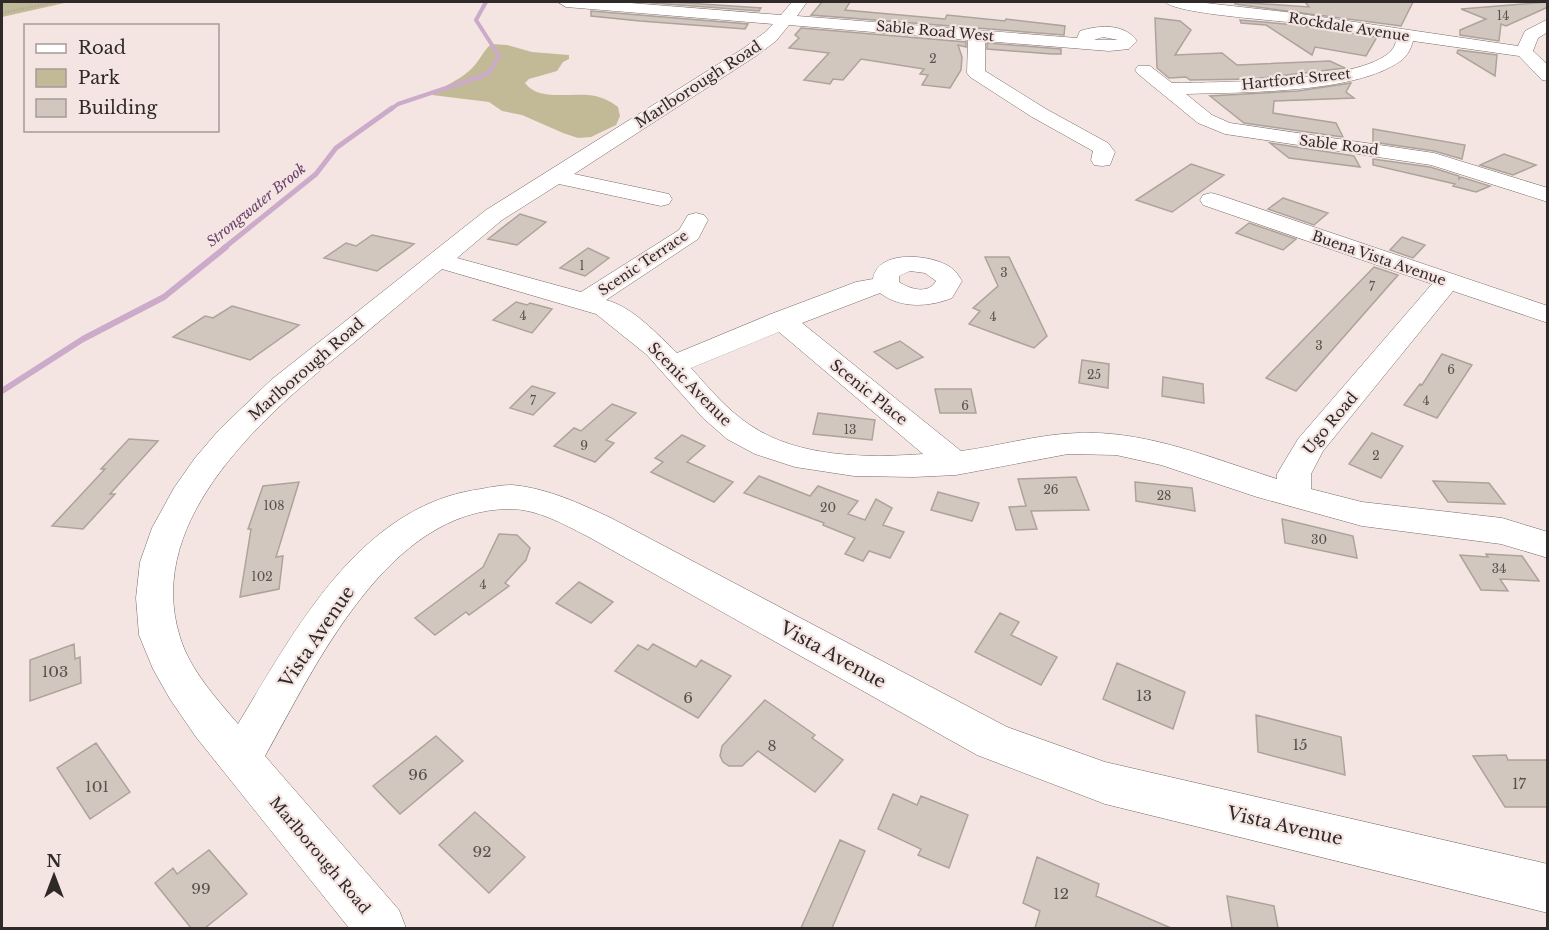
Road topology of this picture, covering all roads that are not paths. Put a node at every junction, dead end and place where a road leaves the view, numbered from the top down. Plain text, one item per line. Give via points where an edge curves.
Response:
1 (566, 2) edge
2 (1173, 2) edge
3 (660, 6) edge
4 (1287, 9) edge
5 (793, 10) edge
6 (1548, 24) edge
7 (977, 35) junction
8 (1406, 36) junction
9 (1085, 44) dead end
10 (1524, 52) junction
11 (1144, 70) dead end
12 (1548, 76) edge
13 (1168, 89) junction
14 (1102, 160) dead end
15 (554, 176) junction
16 (1548, 195) edge
17 (661, 199) dead end
18 (1211, 200) dead end
19 (696, 220) dead end
20 (437, 260) junction
21 (1447, 282) junction
22 (886, 284) dead end
23 (584, 302) junction
24 (1548, 315) edge
25 (781, 320) junction
26 (672, 365) junction
27 (956, 464) junction
28 (1294, 496) junction
29 (1548, 545) edge
30 (240, 759) junction
31 (1548, 889) edge
32 (381, 928) edge

1 - 3 street, Sable Road West
2 - 4 street, Rockdale Avenue via 1225,11
3 - 5 street, Sable Road West
4 - 8 street, Rockdale Avenue
5 - 7 street, Sable Road West
5 - 15 street, Marlborough Road via 770,37 730,66
6 - 10 street via 1531,35
7 - 9 street, Sable Road West
7 - 14 street via 976,73 1101,147
8 - 10 street, Rockdale Avenue
8 - 13 street, Hartford Street via 1398,55 1389,61 1346,75
10 - 12 street
11 - 13 street, Sable Road
13 - 16 street, Sable Road via 1205,119 1225,128 1424,157
15 - 17 street
15 - 20 street, Marlborough Road via 494,215
18 - 21 street, Buena Vista Avenue
19 - 23 street, Scenic Terrace via 689,234
20 - 23 street, Scenic Avenue
20 - 30 street, Marlborough Road via 249,416 195,480 170,526 157,571 155,598 160,636 177,674
21 - 24 street, Buena Vista Avenue
21 - 28 street, Ugo Road via 1309,446 1294,474
22 - 25 street via 856,290
23 - 26 street, Scenic Avenue via 620,317
25 - 26 street
25 - 27 street, Scenic Place
26 - 27 street, Scenic Avenue via 718,417 764,447 796,456 871,466
27 - 28 street, Scenic Avenue via 1085,442 1118,444 1167,455
28 - 29 street via 1362,514 1502,531
30 - 31 street, Vista Avenue via 325,619 381,550 411,526 448,508 479,499 510,497 542,504 599,527 992,741 1040,761 1105,783
30 - 32 street, Marlborough Road

